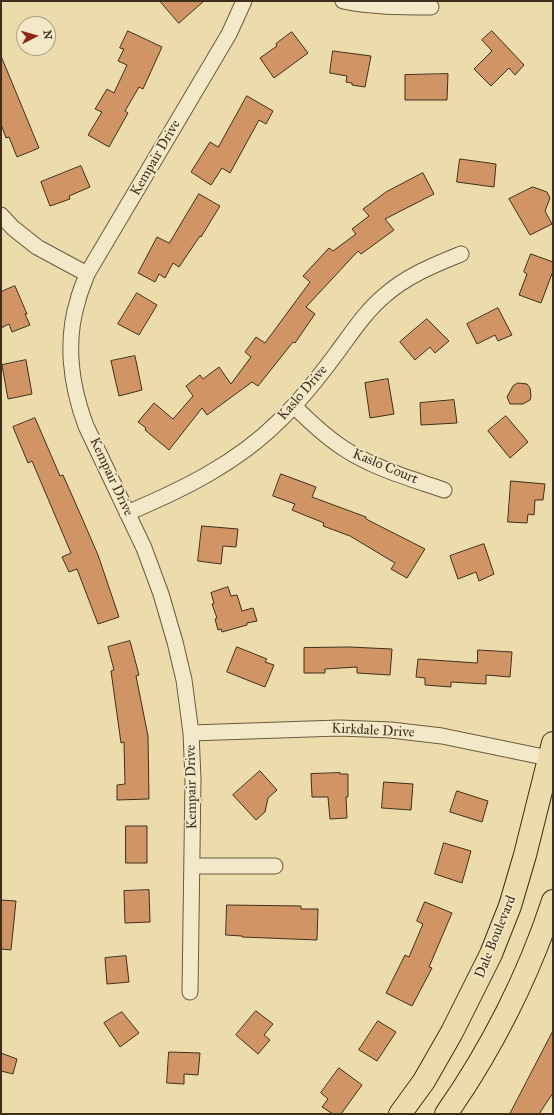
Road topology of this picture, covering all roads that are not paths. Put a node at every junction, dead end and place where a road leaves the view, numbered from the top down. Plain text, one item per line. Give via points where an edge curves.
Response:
1 (244, 1) edge
2 (343, 1) edge
3 (431, 7) dead end
4 (1, 215) edge
5 (461, 254) dead end
6 (88, 274) junction
7 (294, 406) junction
8 (444, 490) dead end
9 (127, 513) junction
10 (191, 733) junction
11 (552, 753) edge
12 (192, 866) junction
13 (275, 866) dead end
14 (553, 901) edge
15 (190, 992) dead end
16 (400, 1114) edge
17 (446, 1114) edge

1 - 6 street, Kempair Drive via 229,34
2 - 3 street via 394,8
4 - 6 street via 37,247
5 - 7 street, Kaslo Drive via 406,279 384,296 364,315 336,355
6 - 9 street, Kempair Drive via 78,300 72,328 73,383 86,426
7 - 8 street, Kaslo Court via 317,429 343,448 372,464
7 - 9 street, Kaslo Drive via 244,450 207,474 168,496
9 - 10 street, Kempair Drive via 144,548 175,642 184,680
10 - 11 street, Kirkdale Drive via 339,728 391,730
10 - 12 street, Kempair Drive
11 - 16 main road, Dale Boulevard via 510,906 491,954 452,1032 424,1081
12 - 13 street
12 - 15 street, Kempair Drive
14 - 17 main road via 543,932 516,994

